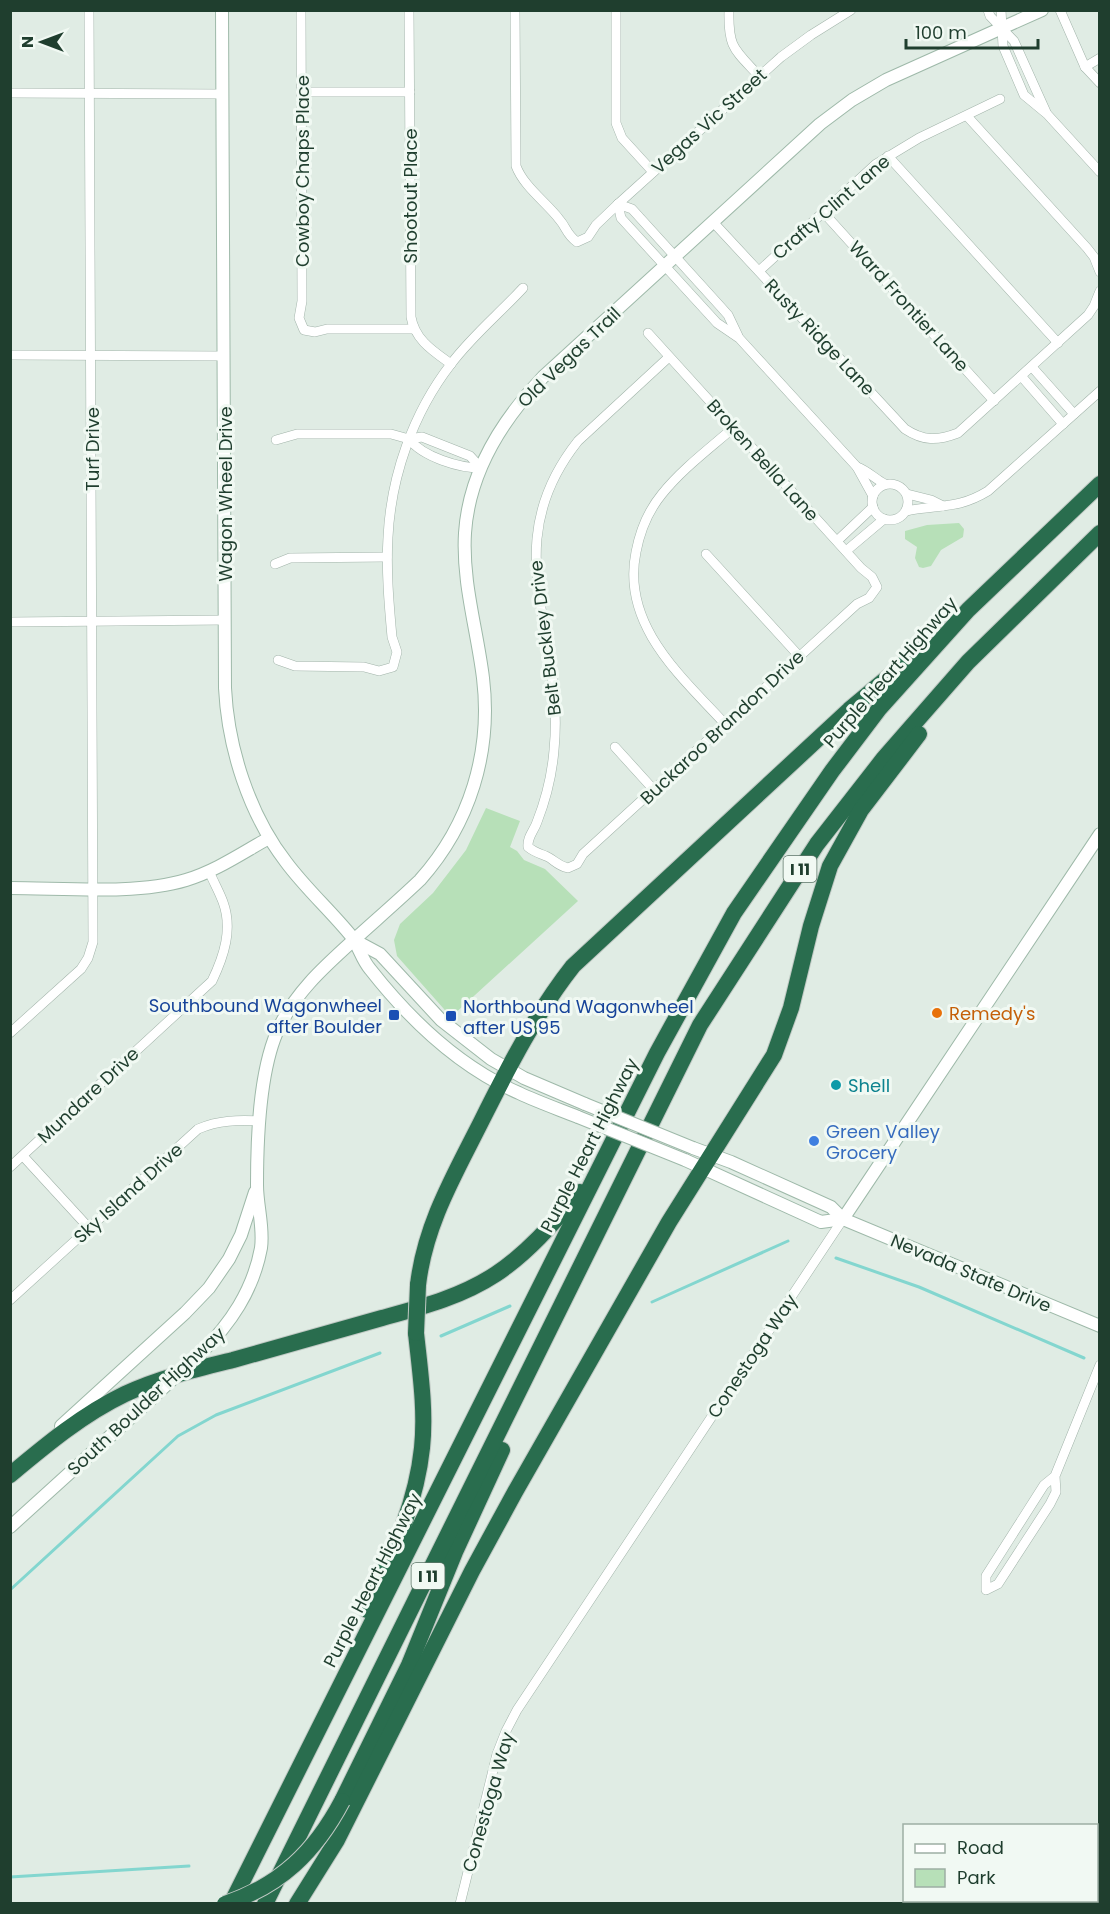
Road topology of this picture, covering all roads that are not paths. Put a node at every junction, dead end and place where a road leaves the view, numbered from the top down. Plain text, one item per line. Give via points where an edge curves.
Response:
1 (89, 10) edge
2 (222, 10) edge
3 (301, 10) edge
4 (410, 10) edge
5 (515, 10) edge
6 (616, 10) edge
7 (729, 10) edge
8 (988, 10) edge
9 (1001, 10) edge
10 (1042, 10) edge
11 (1060, 10) edge
12 (848, 11) edge
13 (1002, 28) junction
14 (1100, 58) edge
15 (1085, 67) junction
16 (759, 76) junction
17 (1100, 83) edge
18 (301, 92) junction
19 (410, 92) junction
20 (10, 93) edge
21 (90, 94) junction
22 (223, 94) junction
23 (1000, 99) dead end
24 (967, 116) junction
25 (888, 156) junction
26 (653, 172) junction
27 (1100, 172) edge
28 (618, 204) junction
29 (823, 212) junction
30 (713, 222) junction
31 (670, 262) junction
32 (759, 270) junction
33 (1100, 272) edge
34 (523, 288) dead end
35 (1100, 291) edge
36 (412, 328) junction
37 (648, 333) dead end
38 (739, 338) junction
39 (1058, 343) junction
40 (10, 355) edge
41 (91, 355) junction
42 (224, 356) junction
43 (669, 357) junction
44 (451, 364) junction
45 (1032, 367) junction
46 (1022, 377) junction
47 (1100, 391) edge
48 (994, 401) junction
49 (1074, 414) junction
50 (1063, 424) junction
51 (733, 428) junction
52 (409, 439) junction
53 (276, 440) dead end
54 (857, 467) junction
55 (481, 468) junction
56 (885, 484) junction
57 (1100, 484) edge
58 (907, 494) junction
59 (873, 496) junction
60 (943, 506) junction
61 (873, 507) junction
62 (906, 511) junction
63 (884, 519) junction
64 (1093, 539) edge
65 (837, 541) junction
66 (846, 551) junction
67 (706, 554) dead end
68 (387, 557) junction
69 (275, 564) dead end
70 (877, 587) joint
71 (968, 610) junction
72 (225, 620) junction
73 (10, 622) edge
74 (92, 622) junction
75 (800, 656) junction
76 (278, 660) dead end
77 (725, 724) junction
78 (615, 747) dead end
79 (654, 790) junction
80 (1100, 834) edge
81 (269, 838) junction
82 (568, 868) joint
83 (208, 871) junction
84 (10, 888) edge
85 (94, 888) junction
86 (354, 940) junction
87 (10, 1034) edge
88 (503, 1076) junction
89 (260, 1121) junction
90 (23, 1156) junction
91 (706, 1161) junction
92 (10, 1167) edge
93 (597, 1173) junction
94 (257, 1187) junction
95 (843, 1219) junction
96 (89, 1228) junction
97 (591, 1248) junction
98 (10, 1300) edge
99 (1100, 1326) edge
100 (1100, 1365) edge
101 (10, 1475) edge
102 (1054, 1476) junction
103 (10, 1527) edge
104 (239, 1887) junction
105 (225, 1904) edge
106 (231, 1904) edge
107 (265, 1904) edge
108 (297, 1904) edge
109 (460, 1904) edge

1 - 21 street, Turf Drive
2 - 22 street, Wagon Wheel Drive
3 - 18 street, Cowboy Chaps Place
4 - 19 street, Shootout Place
5 - 28 street, Vegas Vic Street via 516,166 577,242 588,237
6 - 26 street via 618,131
7 - 16 street via 733,47
8 - 13 street
9 - 13 street
10 - 13 street, Old Vegas Trail
11 - 15 street
12 - 16 street, Vegas Vic Street
13 - 27 street via 1003,46 1024,95 1047,114
13 - 30 street, Old Vegas Trail via 886,80 852,100 820,124
14 - 15 street
15 - 17 street
16 - 26 street, Vegas Vic Street
18 - 19 street
18 - 36 street, Cowboy Chaps Place via 299,318 304,330
19 - 36 street, Shootout Place
20 - 21 street
21 - 22 street
21 - 41 street, Turf Drive
22 - 42 street, Wagon Wheel Drive
23 - 24 street, Crafty Clint Lane
24 - 25 street, Crafty Clint Lane
24 - 33 street via 1087,248
25 - 29 street, Crafty Clint Lane
25 - 39 street
26 - 28 street, Vegas Vic Street
28 - 31 street via 632,209
28 - 31 street via 621,218
29 - 32 street, Crafty Clint Lane
29 - 48 street, Ward Frontier Lane
30 - 31 street, Old Vegas Trail
30 - 32 street, Rusty Ridge Lane
31 - 38 street via 717,323
31 - 38 street via 728,315
31 - 55 street, Old Vegas Trail via 530,391 494,439
32 - 48 street, Rusty Ridge Lane via 915,436 935,440 958,433
34 - 44 street
35 - 39 street via 1088,315
36 - 44 street
37 - 43 street, Broken Bella Lane
38 - 54 street
39 - 45 street
40 - 41 street
41 - 42 street
41 - 74 street, Turf Drive
42 - 72 street, Wagon Wheel Drive
43 - 51 street, Broken Bella Lane
43 - 82 street, Belt Buckley Drive via 572,449 551,482 539,517 535,560 554,683 555,726 545,798 527,841 536,854
44 - 52 street via 422,408
45 - 46 street
45 - 49 street
46 - 48 street
46 - 50 street
47 - 49 street
49 - 50 street
50 - 60 street via 988,491 966,503
51 - 65 street, Broken Bella Lane
51 - 77 street via 661,495 641,532 634,573 638,606 651,638
52 - 53 street via 391,434 297,434
52 - 55 street via 422,437 470,456
52 - 68 street via 393,490
54 - 56 street
54 - 59 street
55 - 86 street, Old Vegas Trail via 469,510 465,556 485,700 483,753 477,776 456,830 434,864
56 - 58 street via 897,485
56 - 59 street
57 - 71 highway, Purple Heart Highway / I 11
58 - 60 street
58 - 62 street
59 - 61 street
60 - 62 street
61 - 63 street
61 - 65 street
62 - 63 street via 896,520
63 - 66 street
64 - 91 highway via 914,740 861,810 830,866 774,1055
64 - 97 highway, I 11 via 968,662 884,758 817,844 700,1025
65 - 66 street, Broken Bella Lane
66 - 70 street, Broken Bella Lane
67 - 75 street
68 - 69 street via 290,558
68 - 76 street via 392,638 397,652 393,666 379,671 364,667 295,666
70 - 75 street, Buckaroo Brandon Drive
71 - 88 highway via 849,710 590,948 556,987
71 - 93 highway, Purple Heart Highway / I 11 via 879,709 760,872 691,988
72 - 74 street
72 - 81 street, Wagon Wheel Drive via 229,721 245,783
73 - 74 street
74 - 85 street, Turf Drive
75 - 77 street, Buckaroo Brandon Drive
77 - 79 street, Buckaroo Brandon Drive
78 - 79 street
79 - 82 street, Buckaroo Brandon Drive via 583,854 577,864
80 - 95 street, Conestoga Way
81 - 83 street
81 - 86 street, Wagon Wheel Drive
83 - 85 street via 170,884
83 - 90 street, Mundare Drive via 229,924 223,957 212,981
84 - 85 street
85 - 87 street, Turf Drive via 93,942 88,958
86 - 88 street, Wagon Wheel Drive via 380,954
86 - 88 street, Wagon Wheel Drive via 368,967 423,1029 454,1055
86 - 89 street, South Boulder Highway via 310,981 283,1018 267,1059
88 - 91 street, Wagon Wheel Drive, bridge via 578,1117 685,1160
88 - 91 street, Wagon Wheel Drive, bridge via 524,1078 693,1148
88 - 104 highway, bridge via 439,1205 424,1250 416,1333 422,1448 410,1507 393,1553
89 - 94 street, South Boulder Highway
89 - 96 street, Sky Island Drive via 225,1121 198,1129
90 - 92 street, Mundare Drive
90 - 96 street
91 - 95 street, Nevada State Drive via 831,1207
91 - 95 street, Nevada State Drive via 821,1222
91 - 108 highway via 515,1492 337,1840
93 - 101 highway via 531,1246 494,1275 462,1292 149,1384 73,1425
93 - 104 highway, Purple Heart Highway / I 11
94 - 101 street, South Boulder Highway via 241,1235 209,1288
94 - 103 street, South Boulder Highway, bridge via 261,1216 257,1267 231,1320 201,1353
95 - 99 street, Nevada State Drive
95 - 109 street, Conestoga Way via 506,1731
96 - 98 street, Sky Island Drive
97 - 105 highway, bridge via 455,1552 417,1650 342,1802 303,1858 264,1887
97 - 107 highway, I 11
100 - 102 street
102 - 102 street via 1044,1485 986,1576 986,1590 998,1584 1050,1504 1056,1492
104 - 106 highway, Purple Heart Highway / I 11

